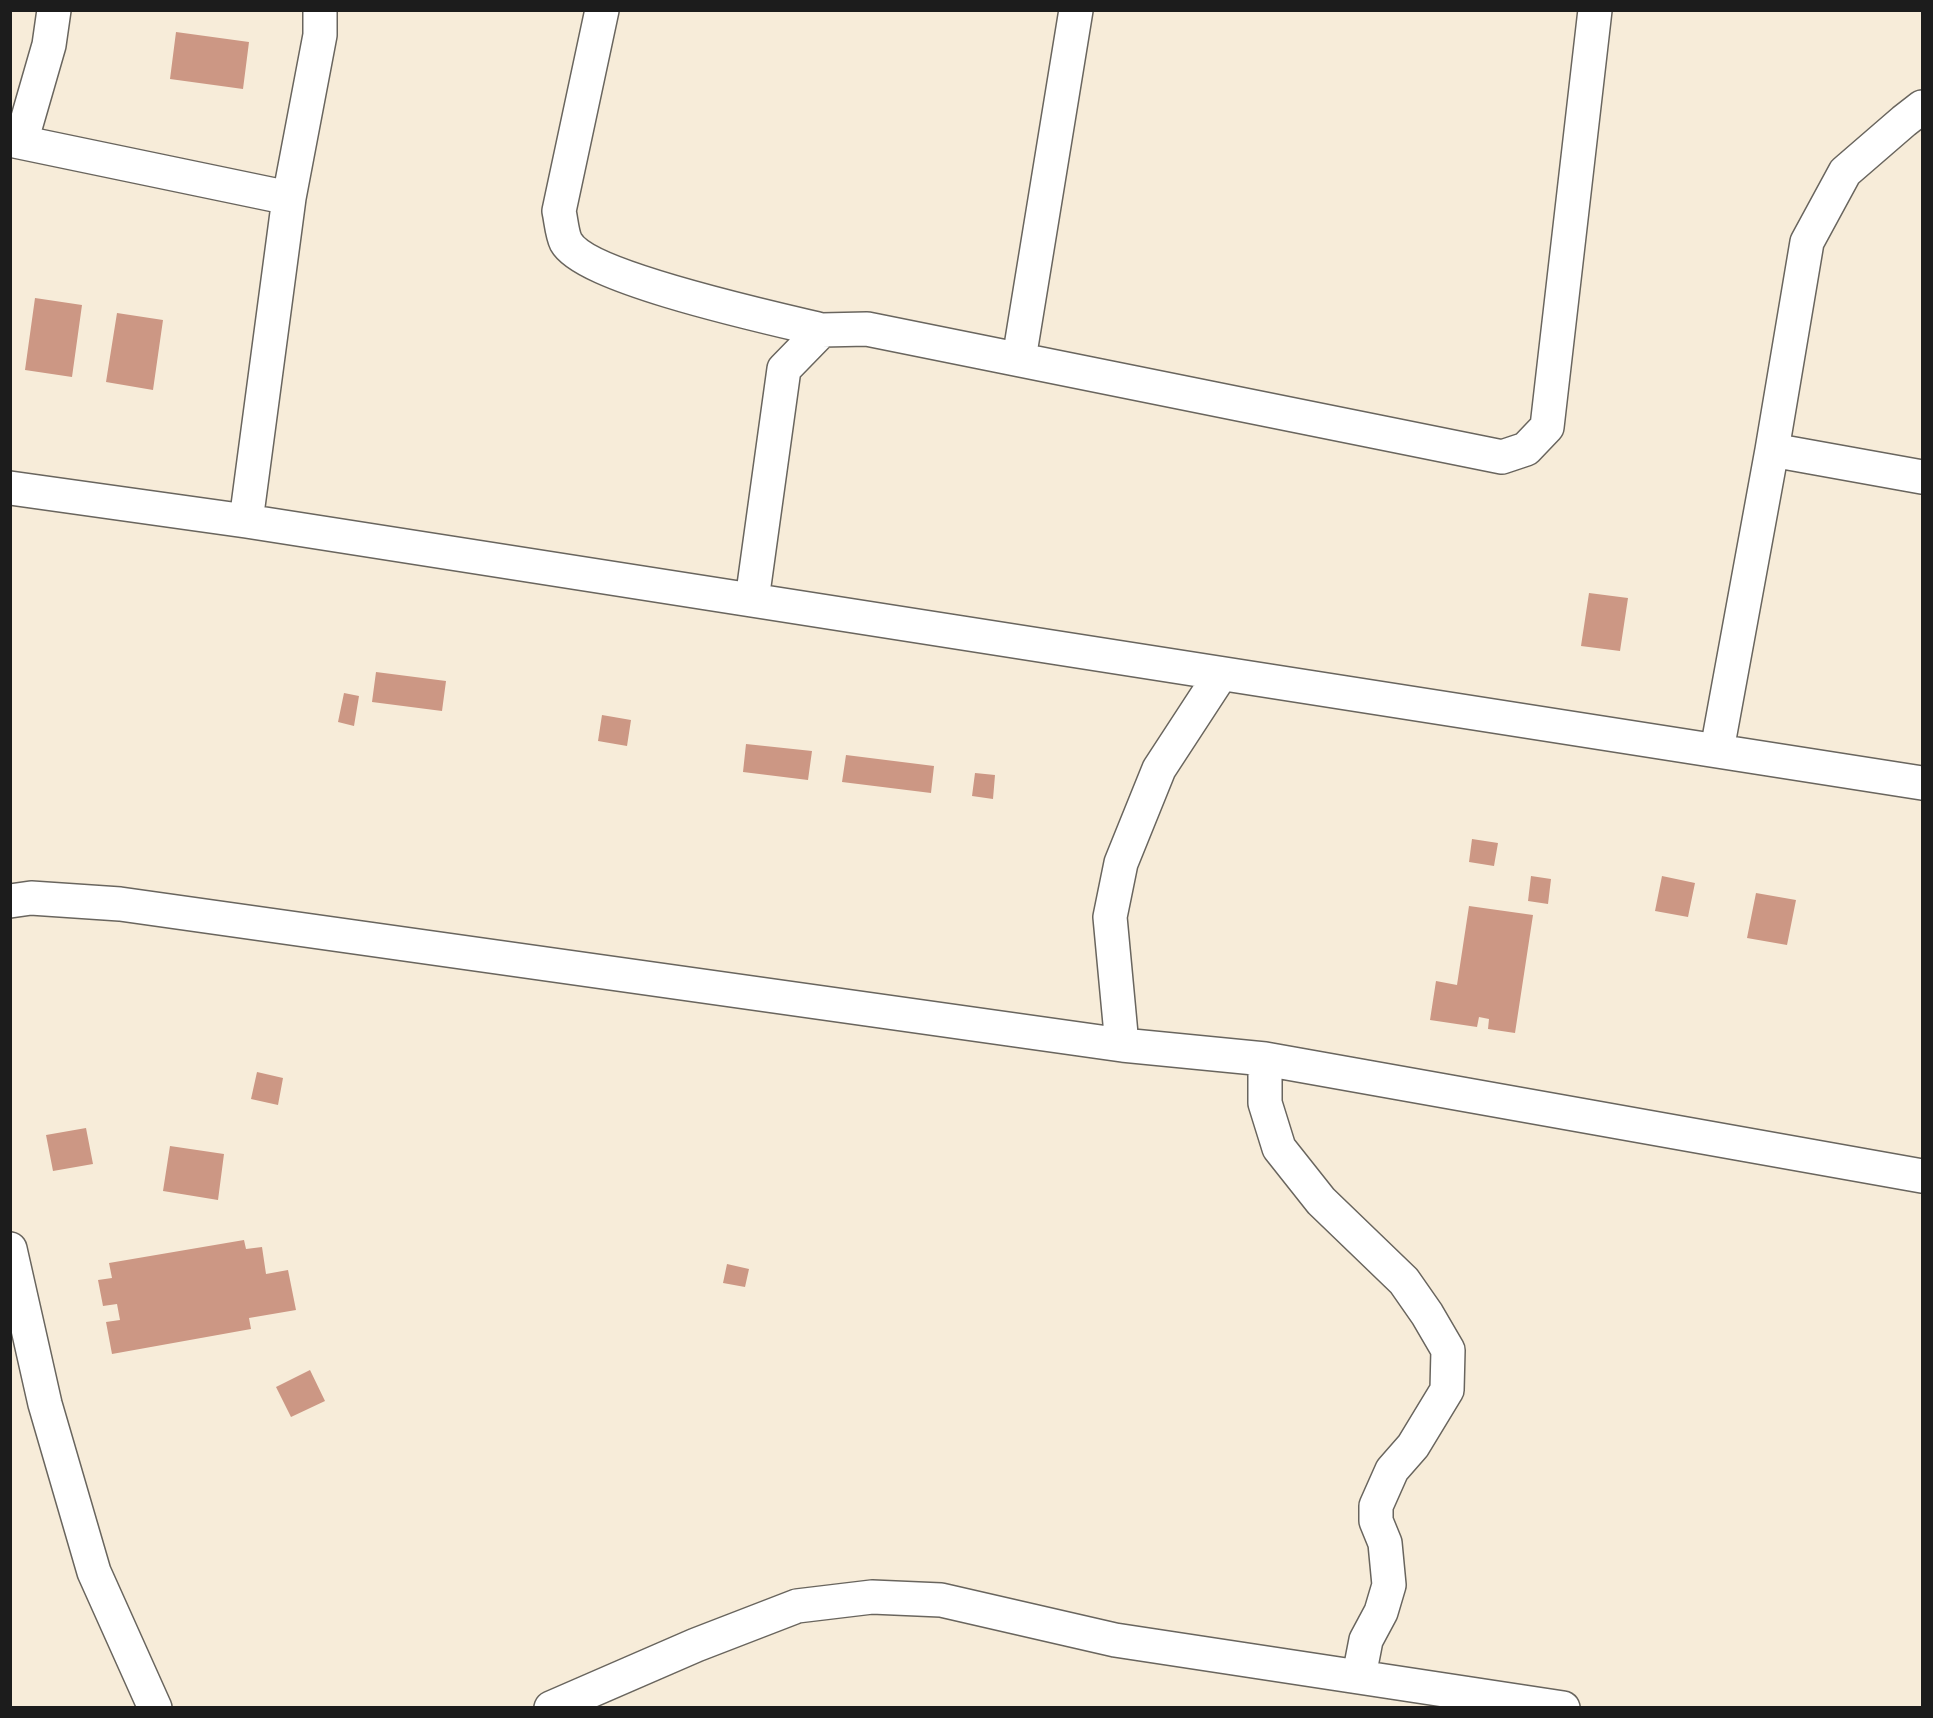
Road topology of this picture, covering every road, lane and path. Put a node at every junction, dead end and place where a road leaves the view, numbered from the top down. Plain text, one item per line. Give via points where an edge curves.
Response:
1 (54, 10) edge
2 (320, 10) edge
3 (602, 10) edge
4 (1076, 10) edge
5 (1595, 10) edge
6 (1923, 107) edge
7 (16, 141) edge
8 (289, 198) junction
9 (822, 330) junction
10 (1019, 359) junction
11 (1772, 450) junction
12 (1923, 477) edge
13 (10, 488) edge
14 (246, 520) junction
15 (752, 600) junction
16 (1221, 674) junction
17 (1717, 750) junction
18 (1923, 783) edge
19 (10, 901) edge
20 (1122, 1045) junction
21 (1265, 1059) junction
22 (1923, 1176) edge
23 (10, 1249) edge
24 (1359, 1676) junction
25 (155, 1707) edge
26 (551, 1707) edge
27 (1563, 1707) edge

1 - 7 street via 49,45
2 - 8 street via 320,35
3 - 9 street via 559,211 566,243 590,262 688,297
4 - 10 street
5 - 10 street via 1547,428 1526,449 1502,457
6 - 11 street via 1845,172 1807,242
7 - 8 street
8 - 14 street
9 - 10 street via 867,328
9 - 15 street via 784,369
11 - 12 street
11 - 17 street
13 - 14 street
14 - 15 street
15 - 16 street
16 - 17 street
16 - 20 street via 1160,769 1121,863 1110,917
17 - 18 street
19 - 20 street via 31,898 120,904
20 - 21 street
21 - 22 street
21 - 24 street via 1265,1103 1279,1148 1321,1201 1404,1281 1448,1350 1447,1390 1413,1446 1392,1470 1376,1506 1389,1585 1381,1612 1366,1640
23 - 25 street via 45,1404 94,1572
24 - 26 street via 1114,1640 941,1600 873,1597 797,1606
24 - 27 street

